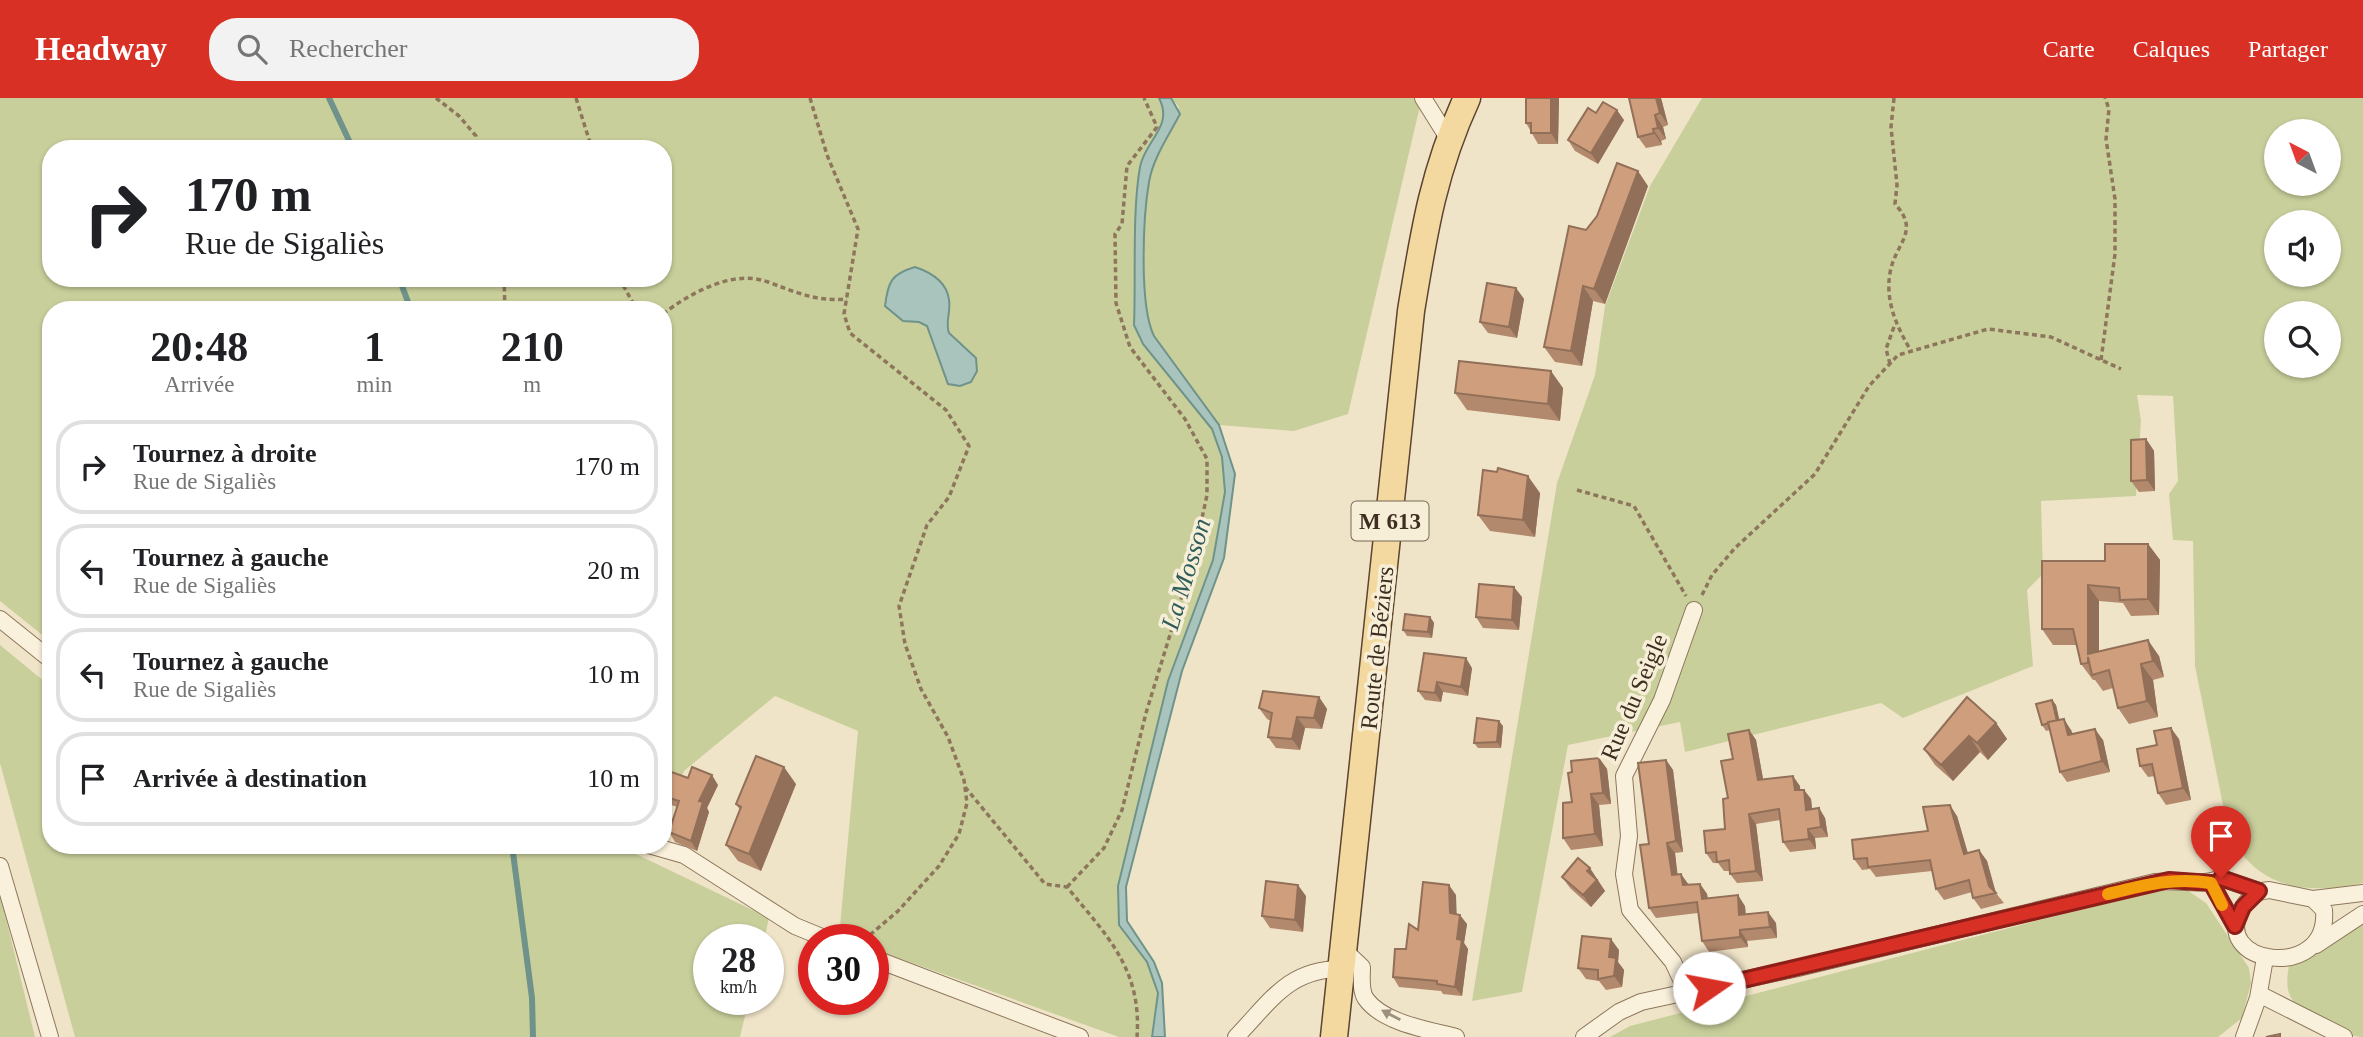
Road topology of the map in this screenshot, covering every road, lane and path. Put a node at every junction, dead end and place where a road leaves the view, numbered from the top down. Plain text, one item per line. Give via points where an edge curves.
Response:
1 (436, 98) edge
2 (576, 98) edge
3 (810, 98) edge
4 (1144, 98) edge
5 (1423, 98) edge
6 (1467, 98) edge
7 (1894, 98) edge
8 (2105, 98) edge
9 (1448, 138) junction
10 (476, 140) edge
11 (589, 140) edge
12 (847, 299) junction
13 (672, 309) edge
14 (1895, 324) junction
15 (1911, 351) junction
16 (2101, 360) junction
17 (1890, 364) junction
18 (2121, 369) dead end
19 (1577, 491) dead end
20 (1694, 610) junction
21 (0, 619) edge
22 (42, 653) edge
23 (965, 786) junction
24 (672, 852) edge
25 (0, 866) edge
26 (2211, 883) junction
27 (1067, 887) junction
28 (2259, 891) junction
29 (2363, 893) edge
30 (2313, 899) junction
31 (2363, 915) edge
32 (883, 924) edge
33 (2235, 926) junction
34 (798, 927) edge
35 (2308, 950) junction
36 (2265, 958) junction
37 (1343, 959) junction
38 (889, 964) edge
39 (1687, 992) junction
40 (2259, 994) junction
41 (50, 1037) edge
42 (1080, 1037) edge
43 (1137, 1037) edge
44 (1236, 1037) edge
45 (1334, 1037) edge
46 (1456, 1037) edge
47 (1584, 1037) edge
48 (2244, 1037) edge
49 (2344, 1037) edge

1 - 10 path via 459,116
2 - 11 path
3 - 12 path via 827,155 858,229
4 - 27 path via 1157,127 1127,166 1122,224 1115,234 1116,303 1130,347 1185,419 1207,459 1207,495 1122,810 1104,848
5 - 9 street
6 - 9 main road, Route de Béziers / M 613
7 - 14 path via 1895,204 1906,216 1907,227 1890,272
8 - 16 path via 2115,199 2115,254
9 - 37 main road, Route de Béziers / M 613 via 1429,199 1411,312
12 - 13 path via 825,301 766,281 727,278
12 - 23 path via 844,314 850,333 946,410 969,446 949,497 927,525 899,606 905,644 920,689 948,737
14 - 15 path
14 - 17 path via 1886,349
15 - 16 path via 1988,328 2051,337
15 - 17 path
16 - 18 path
17 - 20 path via 1869,386 1815,474 1735,548 1712,575
19 - 20 path via 1634,506
20 - 39 street, Rue du Seigle via 1662,701 1624,776 1629,836 1624,874 1630,910 1673,962
21 - 22 street
23 - 27 path via 1045,884
23 - 32 path via 967,803 959,834 939,866
24 - 34 street
25 - 41 street
26 - 28 street via 2233,879
26 - 33 street
26 - 39 street via 2155,882
27 - 43 path via 1104,932 1130,975 1137,994
28 - 30 street
28 - 33 street via 2243,907
29 - 30 street
30 - 35 street via 2324,910 2325,922
31 - 35 street
33 - 36 street via 2241,943
35 - 36 street via 2290,957
36 - 40 street
37 - 44 street via 1297,978 1275,993
37 - 45 main road, Route de Béziers / M 613
46 -> 37 street via 1391,1017 1371,1004 1364,997 1362,967
38 - 42 street
39 - 47 street via 1641,1002
40 - 48 street
40 - 49 street

